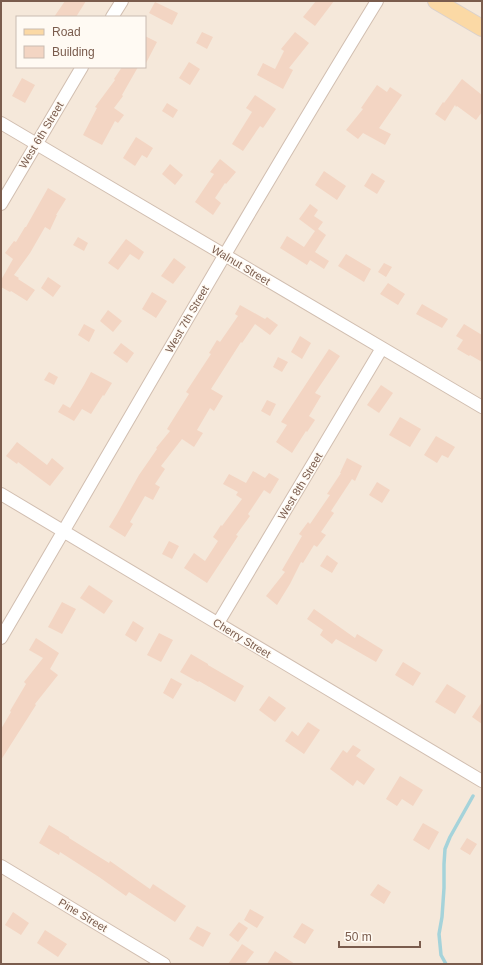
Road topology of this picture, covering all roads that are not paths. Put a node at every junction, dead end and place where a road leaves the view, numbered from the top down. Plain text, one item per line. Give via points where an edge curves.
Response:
1 (122, 1) edge
2 (376, 1) edge
3 (436, 1) edge
4 (113, 16) edge
5 (482, 28) edge
6 (81, 68) edge
7 (1, 123) edge
8 (36, 144) junction
9 (1, 204) edge
10 (224, 255) junction
11 (382, 348) junction
12 (482, 408) edge
13 (1, 494) edge
14 (64, 531) junction
15 (218, 623) junction
16 (1, 638) edge
17 (482, 782) edge
18 (1, 866) edge
19 (164, 964) edge

1 - 4 street
2 - 10 street, West 7th Street
3 - 5 main road
6 - 8 street, West 6th Street
7 - 8 street, Walnut Street
8 - 9 street, West 6th Street
8 - 10 street, Walnut Street
10 - 11 street, Walnut Street
10 - 14 street, West 7th Street
11 - 12 street, Walnut Street
11 - 15 street, West 8th Street
13 - 14 street, Cherry Street
14 - 15 street, Cherry Street
14 - 16 street, West 7th Street
15 - 17 street, Cherry Street
18 - 19 street, Pine Street

